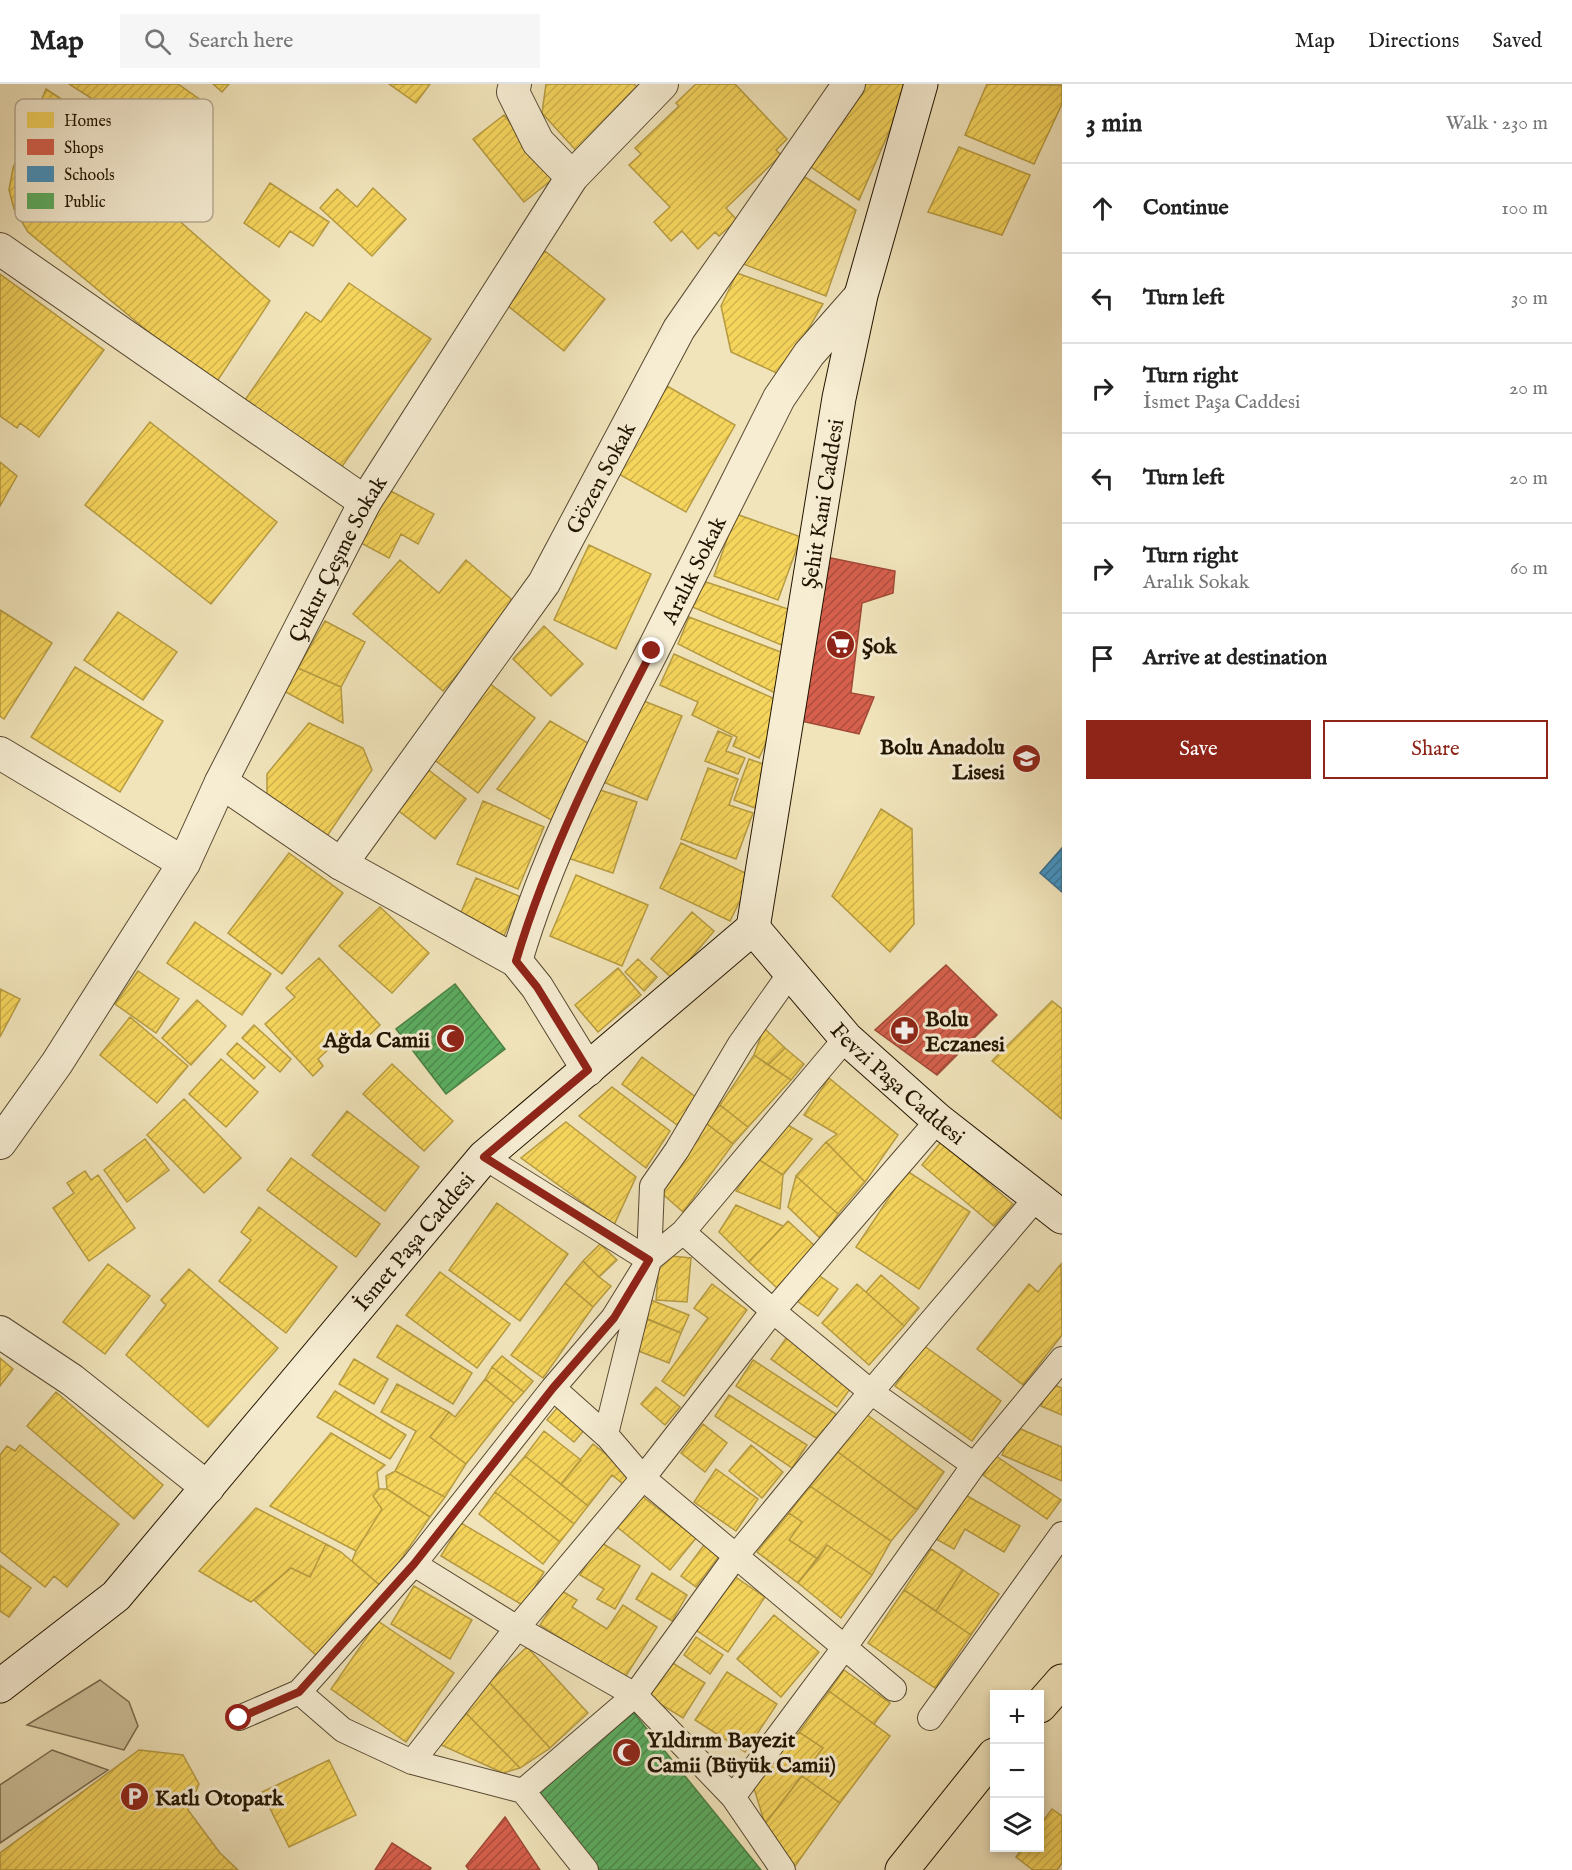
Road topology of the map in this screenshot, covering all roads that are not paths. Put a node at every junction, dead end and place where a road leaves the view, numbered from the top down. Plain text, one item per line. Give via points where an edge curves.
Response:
1 (514, 84) edge
2 (662, 84) edge
3 (849, 84) edge
4 (921, 84) edge
5 (572, 177) junction
6 (0, 249) edge
7 (861, 295) junction
8 (365, 502) junction
9 (0, 753) edge
10 (221, 782) junction
11 (184, 863) junction
12 (341, 864) junction
13 (753, 928) junction
14 (516, 961) junction
15 (791, 972) junction
16 (846, 1038) junction
17 (588, 1070) junction
18 (938, 1120) junction
19 (0, 1143) edge
20 (484, 1157) junction
21 (1038, 1196) junction
22 (1062, 1217) edge
23 (683, 1232) junction
24 (649, 1260) junction
25 (773, 1311) junction
26 (0, 1332) edge
27 (1062, 1359) edge
28 (553, 1388) junction
29 (871, 1392) junction
30 (608, 1437) junction
31 (974, 1465) junction
32 (643, 1478) junction
33 (208, 1488) junction
34 (1062, 1534) edge
35 (735, 1557) junction
36 (414, 1564) junction
37 (517, 1628) junction
38 (844, 1648) junction
39 (1062, 1681) edge
40 (0, 1686) edge
41 (894, 1689) dead end
42 (299, 1692) junction
43 (635, 1695) junction
44 (1044, 1701) edge
45 (239, 1718) dead end
46 (930, 1718) dead end
47 (990, 1760) edge
48 (412, 1762) junction
49 (523, 1791) junction
50 (733, 1797) junction
51 (586, 1870) edge
52 (783, 1870) edge
53 (902, 1870) edge

1 - 5 street via 513,92 537,142
2 - 5 street, Çukur Çeşme Sokak
3 - 12 street, Gözen Sokak via 679,329 544,583
4 - 7 main road, Şehit Kani Caddesi
5 - 8 street, Çukur Çeşme Sokak
6 - 8 street
7 - 13 main road, Şehit Kani Caddesi via 839,398
7 - 14 street, Aralık Sokak via 809,354 779,398 598,756 555,855
8 - 10 street, Çukur Çeşme Sokak
9 - 11 street
10 - 11 street, Çukur Çeşme Sokak
10 - 12 street
11 - 19 street, Çukur Çeşme Sokak via 57,1063
12 - 14 street
13 - 15 main road, Fevzi Paşa Caddesi
13 - 17 main road, İsmet Paşa Caddesi
14 - 17 street via 537,987
15 - 16 main road, Fevzi Paşa Caddesi
15 - 24 street via 740,1044 652,1186
16 - 18 main road, Fevzi Paşa Caddesi
16 - 23 street
17 - 20 main road, İsmet Paşa Caddesi
18 - 21 main road, Fevzi Paşa Caddesi
18 - 25 street
20 - 24 street
20 - 33 main road, İsmet Paşa Caddesi
21 - 22 main road, Fevzi Paşa Caddesi
21 - 29 street
23 - 24 street
23 - 25 street
24 - 28 street via 614,1318
24 - 30 street
25 - 29 street
25 - 32 street
26 - 33 street via 72,1380
27 - 31 street
28 - 30 street
28 - 36 street
29 - 31 street
29 - 35 street
30 - 32 street
31 - 38 street
32 - 35 street
32 - 37 street
33 - 40 main road, İsmet Paşa Caddesi via 116,1596
34 - 46 street
35 - 38 street
35 - 43 street
36 - 37 street
36 - 42 street
37 - 43 street
37 - 48 street
38 - 41 street
38 - 50 street
39 - 44 main road
42 - 45 street
42 - 48 street via 343,1730
43 - 49 street
43 - 50 street
47 - 53 main road
48 - 49 street
49 - 51 street
50 - 52 street

